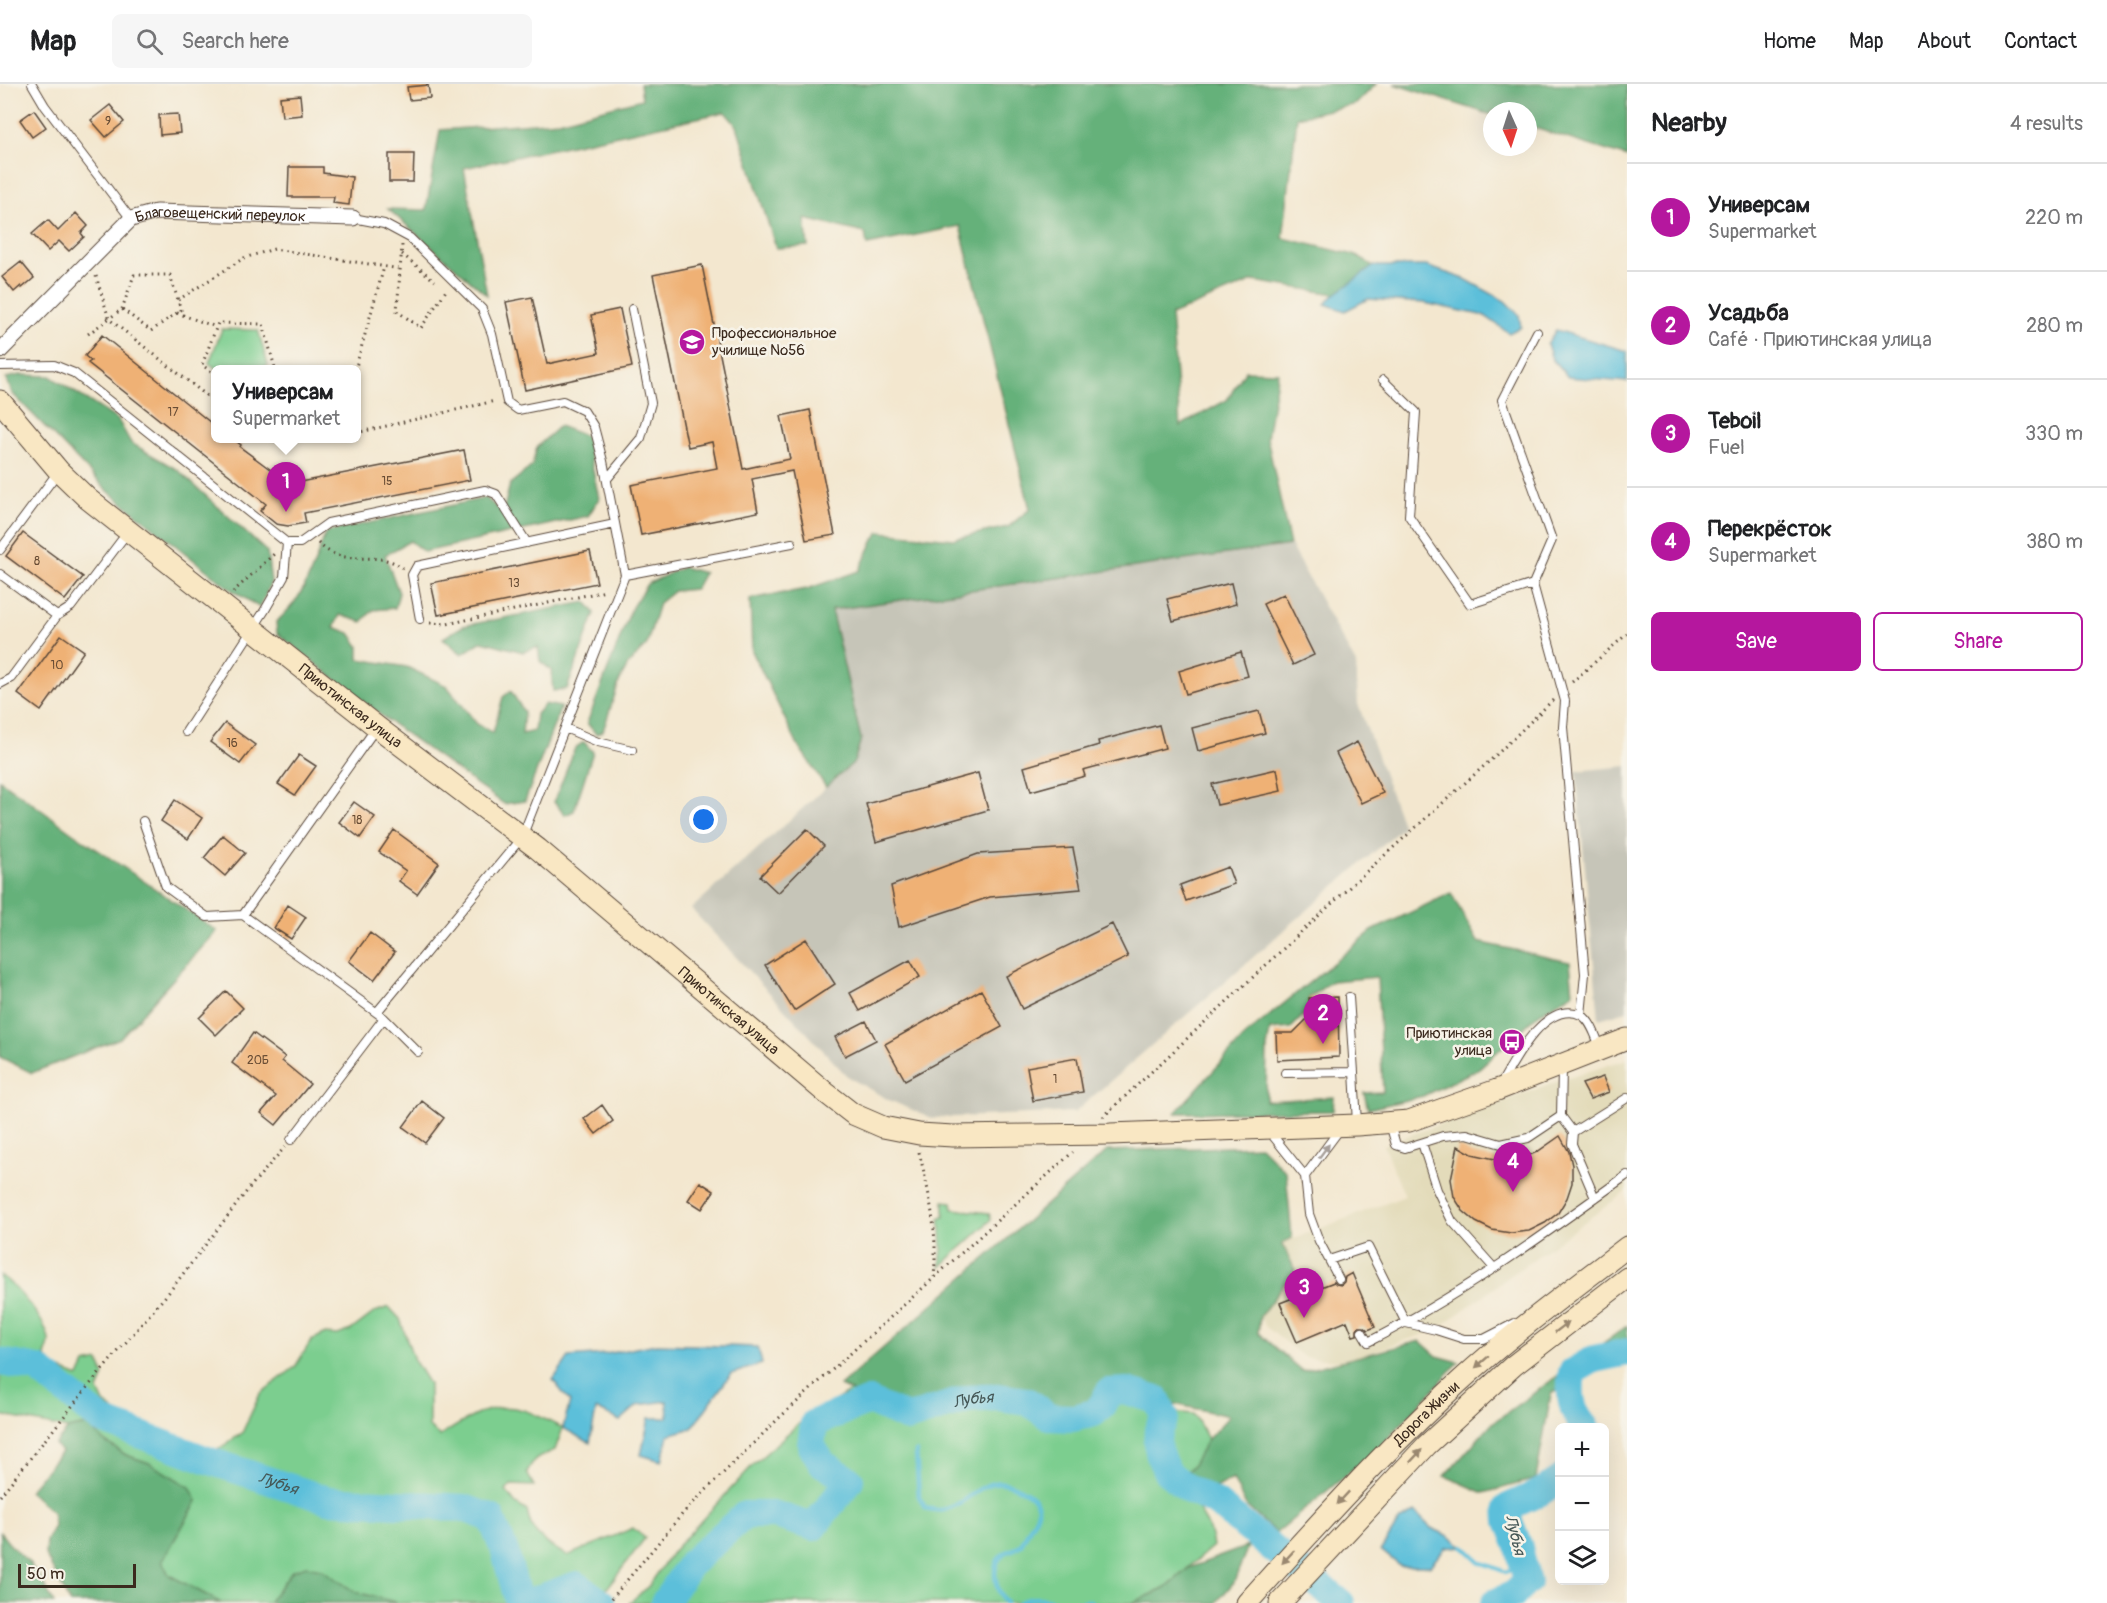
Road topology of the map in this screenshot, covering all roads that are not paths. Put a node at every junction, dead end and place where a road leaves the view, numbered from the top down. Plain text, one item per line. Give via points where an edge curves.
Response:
1 (32, 84) edge
2 (353, 218) joint
3 (131, 219) junction
4 (632, 309) dead end
5 (1537, 332) dead end
6 (0, 351) edge
7 (0, 366) edge
8 (1383, 380) dead end
9 (0, 401) edge
10 (59, 471) junction
11 (607, 479) junction
12 (615, 524) junction
13 (128, 531) junction
14 (287, 543) junction
15 (527, 543) junction
16 (792, 543) dead end
17 (0, 550) edge
18 (0, 574) edge
19 (625, 575) junction
20 (1533, 584) junction
21 (57, 616) junction
22 (420, 620) road end
23 (252, 629) junction
24 (0, 684) edge
25 (377, 727) junction
26 (565, 728) junction
27 (186, 732) dead end
28 (632, 750) dead end
29 (143, 821) dead end
30 (522, 837) junction
31 (243, 915) junction
32 (1349, 997) dead end
33 (377, 1012) junction
34 (1581, 1015) junction
35 (384, 1018) junction
36 (1627, 1039) edge
37 (1601, 1048) junction
38 (418, 1052) dead end
39 (1562, 1064) junction
40 (1354, 1072) junction
41 (1285, 1073) dead end
42 (1497, 1090) junction
43 (1627, 1098) edge
44 (1562, 1116) junction
45 (1390, 1122) junction
46 (1350, 1125) junction
47 (1268, 1130) junction
48 (1573, 1132) junction
49 (291, 1140) road end
50 (1422, 1143) junction
51 (1627, 1175) edge
52 (1305, 1176) junction
53 (1595, 1198) junction
54 (1627, 1247) edge
55 (1329, 1260) junction
56 (1494, 1268) junction
57 (1627, 1278) edge
58 (1339, 1279) dead end
59 (1563, 1296) junction
60 (1406, 1323) junction
61 (1362, 1332) dead end
62 (1281, 1602) edge
63 (1247, 1603) edge

1 - 3 lane
2 - 3 street, Благовещенский переулок via 156,212
2 - 11 lane via 384,224 410,238 482,309 492,334 507,402 518,410 563,400 584,411 594,428
3 - 6 street, Благовещенский переулок
4 - 11 lane via 651,403 640,438
5 - 20 lane via 1502,400 1552,540
7 - 14 lane via 54,366 74,373
8 - 20 lane via 1416,412 1409,516 1470,603
9 - 10 street, Приютинская улица
10 - 13 street, Приютинская улица
10 - 17 lane
11 - 12 lane
12 - 15 lane
12 - 19 lane
13 - 21 lane via 71,607
13 - 23 street, Приютинская улица
14 - 15 lane via 300,543 328,523 485,490 496,494
14 - 23 lane via 284,577
15 - 22 lane via 417,566 412,575
16 - 19 lane
18 - 21 lane
19 - 26 lane
20 - 34 lane via 1566,714 1563,727 1585,974
21 - 24 lane via 11,678
23 - 25 street, Приютинская улица
23 - 27 lane
25 - 30 street, Приютинская улица
25 - 31 lane
26 - 28 lane via 598,742
26 - 30 lane
29 - 31 lane via 166,887 207,917
30 - 33 lane
30 - 47 street, Приютинская улица via 826,1093 853,1114 883,1127 953,1136
31 - 33 lane
32 - 40 lane
33 - 35 lane
34 - 37 lane
34 - 42 lane via 1566,1013 1547,1020 1521,1048
35 - 38 lane
35 - 49 lane
36 - 37 street, Приютинская улица
37 - 39 street, Приютинская улица
39 - 42 street, Приютинская улица
39 - 44 lane
40 - 41 lane
40 - 46 lane
42 - 45 street, Приютинская улица via 1409,1121
43 - 48 lane
44 - 48 lane
44 - 50 lane via 1528,1138 1501,1144 1467,1134
45 - 46 street, Приютинская улица
45 - 50 lane via 1396,1144 1405,1148
46 - 47 street, Приютинская улица
52 -> 46 lane
47 - 52 lane
48 - 53 lane via 1572,1144
50 - 56 lane via 1452,1221
51 - 53 lane
52 - 55 lane via 1309,1214
53 - 56 lane
54 - 59 street, Дорога Жизни
55 - 58 lane
55 - 60 lane via 1368,1247
56 - 60 lane
62 -> 57 street, Дорога Жизни via 1427,1445 1513,1366
59 - 60 lane via 1484,1339 1464,1340
59 -> 63 street, Дорога Жизни via 1461,1380 1402,1436
60 - 61 lane via 1368,1342

